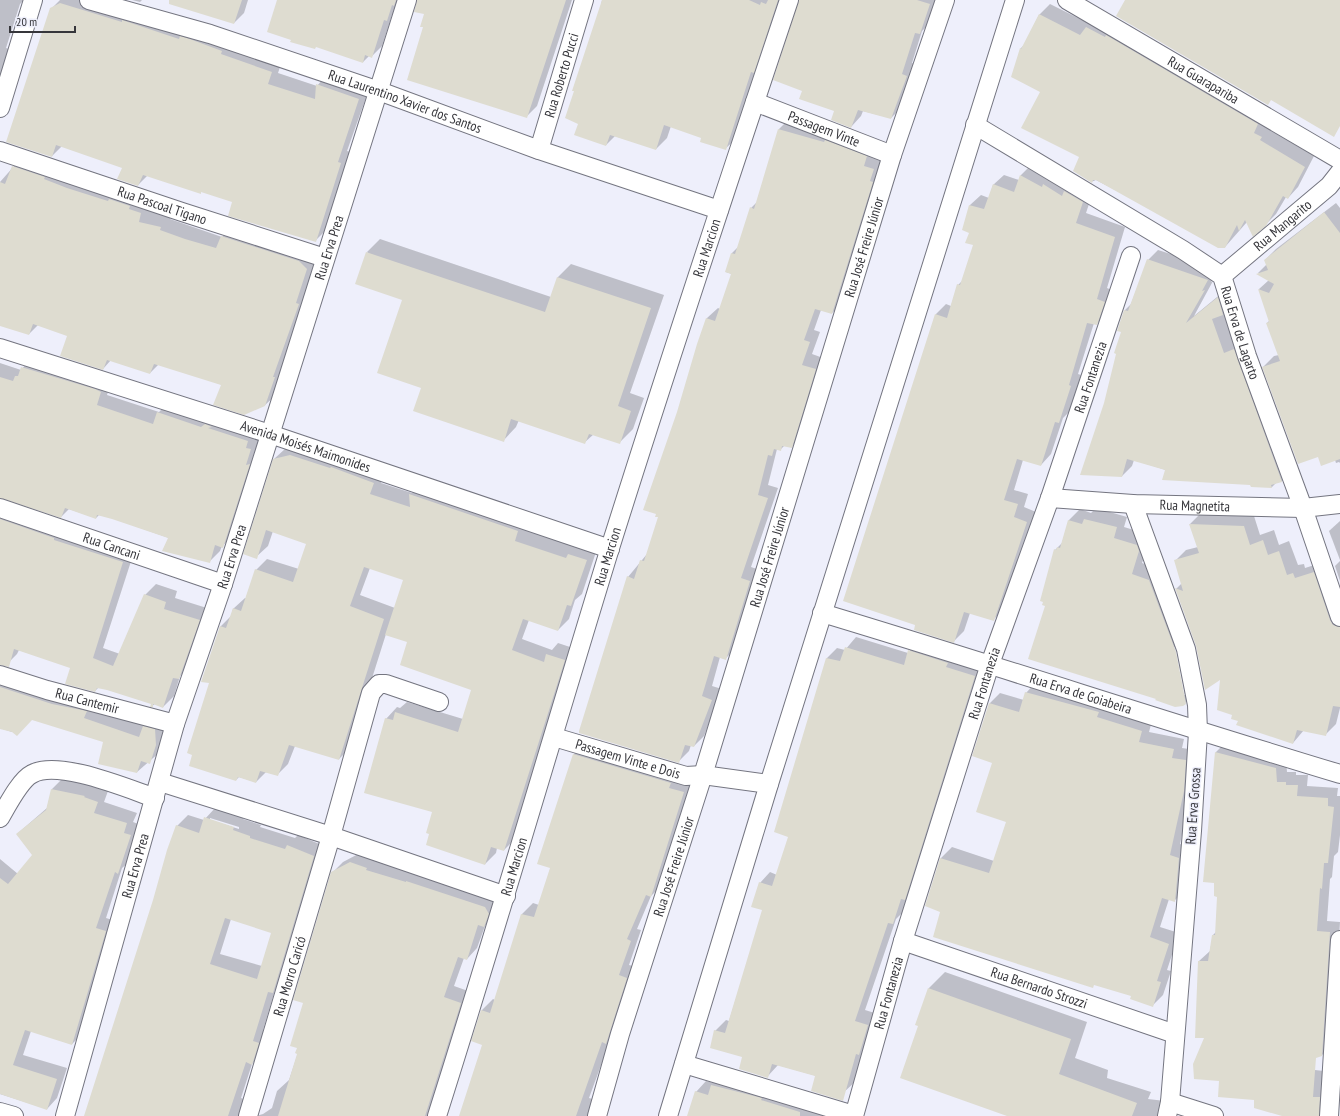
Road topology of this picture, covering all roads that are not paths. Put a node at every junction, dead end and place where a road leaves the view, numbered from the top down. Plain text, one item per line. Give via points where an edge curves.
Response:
1 (33, 0) edge
2 (88, 0) edge
3 (407, 0) edge
4 (584, 0) edge
5 (789, 0) edge
6 (945, 0) edge
7 (1015, 0) edge
8 (1067, 0) edge
9 (378, 92) junction
10 (755, 102) junction
11 (0, 108) edge
12 (975, 125) junction
13 (539, 150) junction
14 (0, 151) edge
15 (892, 155) junction
16 (1340, 160) edge
17 (1340, 172) edge
18 (719, 210) junction
19 (1131, 256) dead end
20 (325, 258) junction
21 (1222, 276) junction
22 (0, 348) edge
23 (270, 434) junction
24 (1050, 498) junction
25 (1134, 504) junction
26 (1340, 504) edge
27 (0, 508) edge
28 (1303, 508) junction
29 (610, 549) junction
30 (223, 584) junction
31 (822, 613) junction
32 (1340, 617) edge
33 (990, 664) junction
34 (0, 675) edge
35 (439, 702) dead end
36 (175, 724) junction
37 (1198, 732) junction
38 (554, 737) junction
39 (1340, 774) edge
40 (703, 775) junction
41 (769, 784) junction
42 (158, 790) junction
43 (0, 818) edge
44 (331, 836) junction
45 (506, 896) junction
46 (1340, 940) edge
47 (903, 941) junction
48 (1175, 1034) junction
49 (684, 1064) junction
50 (1168, 1109) edge
51 (0, 1112) edge
52 (854, 1115) edge
53 (14, 1116) edge
54 (65, 1116) edge
55 (248, 1116) edge
56 (437, 1116) edge
57 (597, 1116) edge
58 (668, 1116) edge
59 (1214, 1116) edge
60 (1329, 1116) edge

1 - 11 street
2 - 9 street, Rua Laurentino Xavier dos Santos via 210,34
3 - 9 street, Rua Erva Prea
4 - 13 street, Rua Roberto Pucci
5 - 10 street, Rua Marcion
6 - 15 street, Rua José Freire Júnior
7 - 12 street
8 - 16 street, Rua Guarapariba
9 - 13 street, Rua Laurentino Xavier dos Santos
9 - 20 street, Rua Erva Prea
10 - 15 street, Passagem Vinte
10 - 18 street, Rua Marcion
12 - 21 street, Rua Erva de Lagarto
12 - 31 street
13 - 18 street, Rua Laurentino Xavier dos Santos
14 - 20 street, Rua Pascoal Tigano
15 - 40 street, Rua José Freire Júnior
17 - 21 street, Rua Mangarito via 1329,186
18 - 29 street, Rua Marcion
19 - 24 street, Rua Fontanezia
20 - 23 street, Rua Erva Prea
21 - 28 street, Rua Erva de Lagarto via 1247,356
22 - 23 street, Avenida Moisés Maimonides
23 - 29 street, Avenida Moisés Maimonides
23 - 30 street, Rua Erva Prea
24 - 25 street, Rua Magnetita
24 - 33 street, Rua Fontanezia
25 - 28 street, Rua Magnetita
25 - 37 street, Rua Erva Grossa via 1186,649 1197,705
26 - 28 street, Rua Magnetita
27 - 30 street, Rua Cancani
28 - 32 street, Rua Erva de Lagarto
29 - 38 street, Rua Marcion
30 - 36 street, Rua Erva Prea
31 - 33 street, Rua Erva de Goiabeira
31 - 41 street
33 - 37 street, Rua Erva de Goiabeira
33 - 47 street, Rua Fontanezia
34 - 36 street, Rua Cantemir
35 - 44 street, Rua Morro Caricó via 386,684 375,687 371,693
36 - 42 street, Rua Erva Prea
37 - 39 street, Rua Erva de Goiabeira
37 - 48 street, Rua Erva Grossa
38 - 40 street, Passagem Vinte e Dois via 686,776
38 - 45 street, Rua Marcion
40 - 41 street, Passagem Vinte e Dois
40 - 57 street, Rua José Freire Júnior via 620,1034
41 - 49 street
42 - 43 street via 65,770 48,770 32,774 15,791
42 - 44 street
42 - 54 street, Rua Erva Prea
44 - 45 street
44 - 55 street, Rua Morro Caricó
45 - 56 street, Rua Marcion
46 - 60 street
47 - 48 street, Rua Bernardo Strozzi
47 - 52 street, Rua Fontanezia
48 - 50 street, Rua Erva Grossa
49 - 52 street
49 - 58 street
50 - 59 street
51 - 53 street

